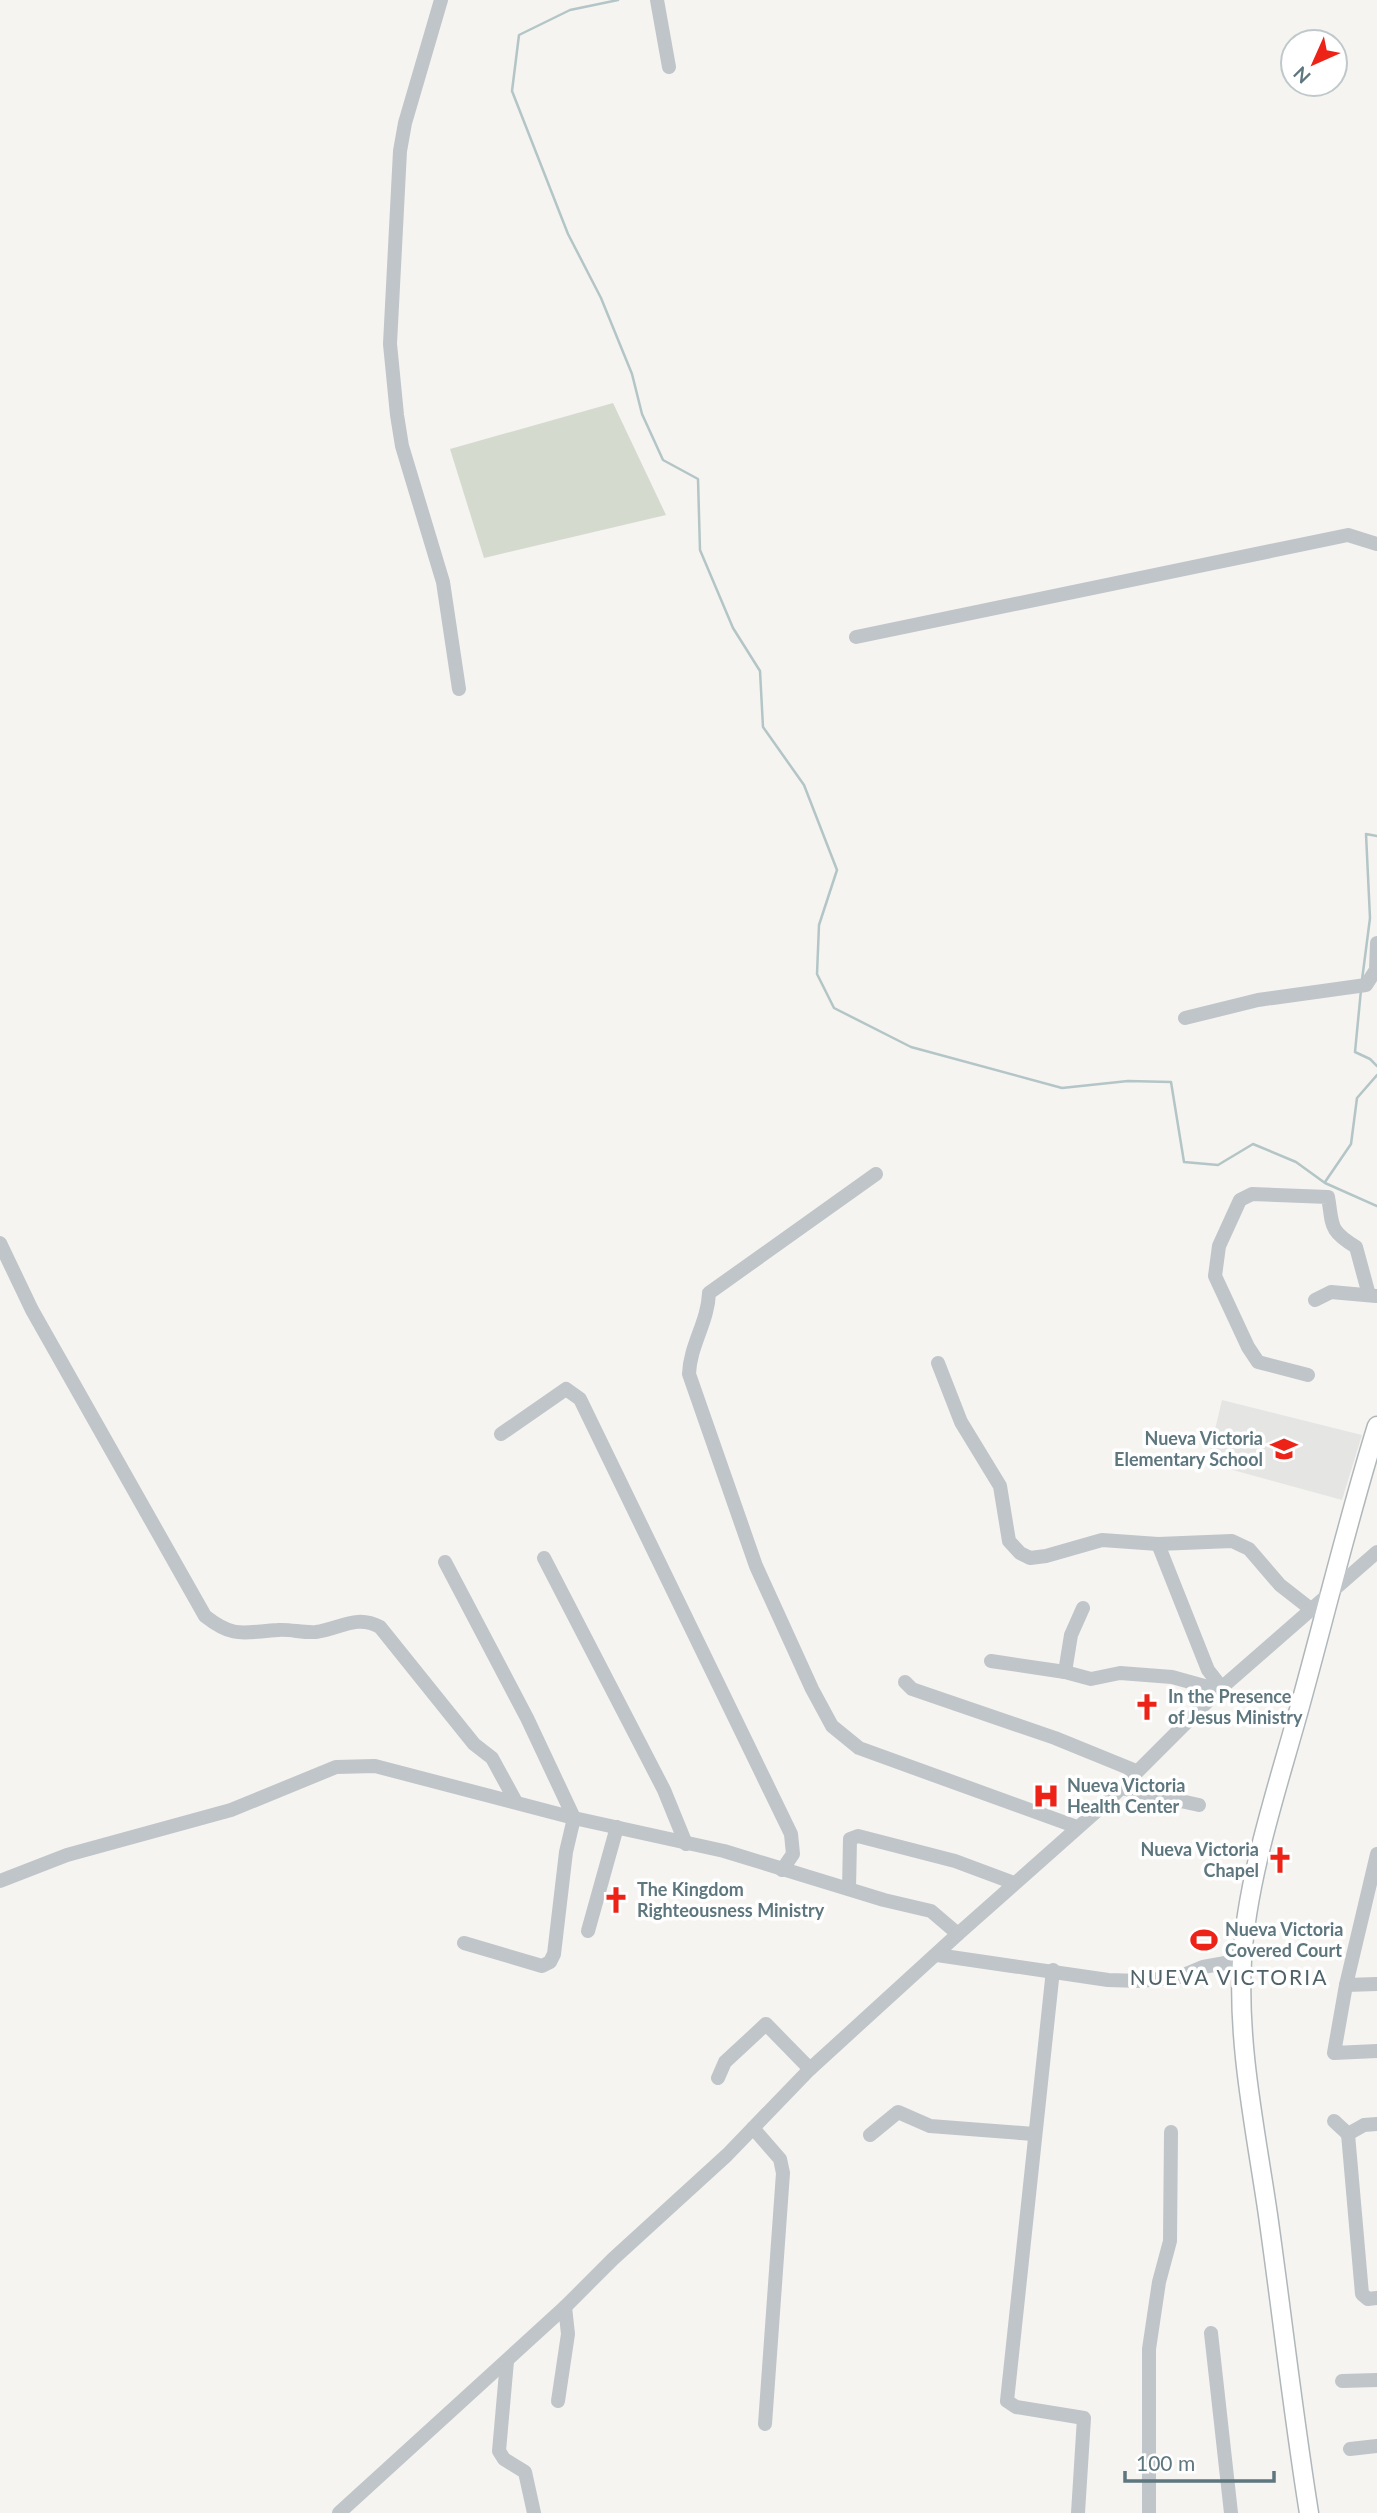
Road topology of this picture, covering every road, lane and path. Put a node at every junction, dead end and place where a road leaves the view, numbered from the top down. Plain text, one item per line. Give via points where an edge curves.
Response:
1 (441, 0) edge
2 (657, 0) edge
3 (669, 67) dead end
4 (1377, 544) edge
5 (856, 637) dead end
6 (459, 689) dead end
7 (1377, 943) edge
8 (1185, 1018) dead end
9 (876, 1174) dead end
10 (0, 1243) edge
11 (1373, 1296) edge
12 (1315, 1300) dead end
13 (939, 1363) dead end
14 (1308, 1375) dead end
15 (1377, 1426) edge
16 (501, 1434) dead end
17 (1158, 1544) junction
18 (1377, 1552) edge
19 (544, 1558) dead end
20 (445, 1562) dead end
21 (1332, 1591) junction
22 (1083, 1608) dead end
23 (1312, 1609) junction
24 (991, 1661) dead end
25 (1065, 1672) junction
26 (905, 1682) dead end
27 (1220, 1689) junction
28 (1136, 1771) junction
29 (1121, 1787) junction
30 (516, 1802) junction
31 (1199, 1805) dead end
32 (574, 1818) junction
33 (617, 1827) junction
34 (1077, 1827) junction
35 (686, 1844) junction
36 (1376, 1861) edge
37 (782, 1870) junction
38 (0, 1881) edge
39 (1014, 1883) junction
40 (849, 1889) junction
41 (1377, 1925) edge
42 (1361, 1926) junction
43 (587, 1931) dead end
44 (958, 1934) junction
45 (464, 1943) dead end
46 (937, 1955) junction
47 (1242, 1960) junction
48 (1053, 1970) junction
49 (1377, 1984) edge
50 (1346, 1985) junction
51 (1377, 2052) edge
52 (810, 2068) junction
53 (718, 2078) dead end
54 (1334, 2121) dead end
55 (1377, 2124) edge
56 (752, 2128) junction
57 (1171, 2132) dead end
58 (870, 2134) dead end
59 (1034, 2134) junction
60 (1348, 2134) junction
61 (1377, 2298) edge
62 (565, 2307) junction
63 (1211, 2333) dead end
64 (507, 2361) junction
65 (1377, 2380) edge
66 (1342, 2381) dead end
67 (558, 2401) dead end
68 (765, 2424) dead end
69 (1377, 2446) edge
70 (1350, 2449) dead end
71 (339, 2513) edge
72 (534, 2513) edge
73 (1078, 2513) edge
74 (1149, 2513) edge
75 (1231, 2513) edge
76 (1309, 2513) edge

1 - 6 street via 400,152 390,344 402,446 443,582
2 - 3 street
4 - 5 street via 1348,535
7 - 8 street via 1377,970 1366,985 1258,1000
9 - 34 street via 709,1293 703,1326 690,1355 689,1374 756,1566 832,1726 859,1748
10 - 30 street via 32,1310 205,1616 240,1635 280,1629 317,1632 354,1620 380,1627 474,1744 492,1758
11 - 12 street via 1331,1292
11 - 14 street via 1356,1247 1335,1232 1328,1197 1252,1194 1240,1200 1219,1246 1215,1276 1258,1362
13 - 17 street via 961,1422 1000,1486 1009,1541 1020,1553 1030,1558 1046,1556 1102,1540
15 - 21 main road
16 - 37 street via 566,1389 580,1399 791,1834 793,1854
17 - 23 street via 1212,1540 1244,1545 1280,1586
17 - 27 street via 1208,1670
18 - 21 street
19 - 35 street via 664,1790
20 - 32 street
21 - 23 street
21 - 47 main road via 1253,1886
22 - 25 street via 1071,1635
23 - 27 street
24 - 25 street
25 - 27 street via 1091,1679 1120,1674 1172,1677
26 - 28 street
27 - 28 street
28 - 29 street
29 - 31 street
29 - 34 street
30 - 32 street
30 - 38 street via 375,1766 336,1767 231,1810 67,1855
32 - 33 street
32 - 45 street via 550,1962 542,1966
33 - 35 street
33 - 43 street
34 - 39 street
35 - 37 street
36 - 42 street
37 - 40 street
39 - 40 street via 955,1861 858,1836 850,1839
39 - 44 street
40 - 44 street via 931,1912
41 - 42 street
42 - 50 street
44 - 46 street
46 - 48 street
46 - 52 street
47 - 48 street via 1151,1981 1108,1980
47 - 76 main road via 1250,2091
48 - 59 street
49 - 50 street
50 - 51 street via 1334,2053
52 - 53 street via 766,2024 724,2062
52 - 56 street
54 - 60 street
55 - 60 street via 1357,2127
56 - 62 street
56 - 68 street via 780,2159 783,2173
57 - 74 street via 1170,2241 1149,2349
58 - 59 street via 898,2112 930,2126
59 - 73 street via 1007,2401 1016,2407 1084,2418
60 - 61 street via 1362,2294
62 - 64 street
62 - 67 street via 568,2334
63 - 75 street
64 - 71 street
64 - 72 street via 499,2451 525,2472
65 - 66 street
69 - 70 street

